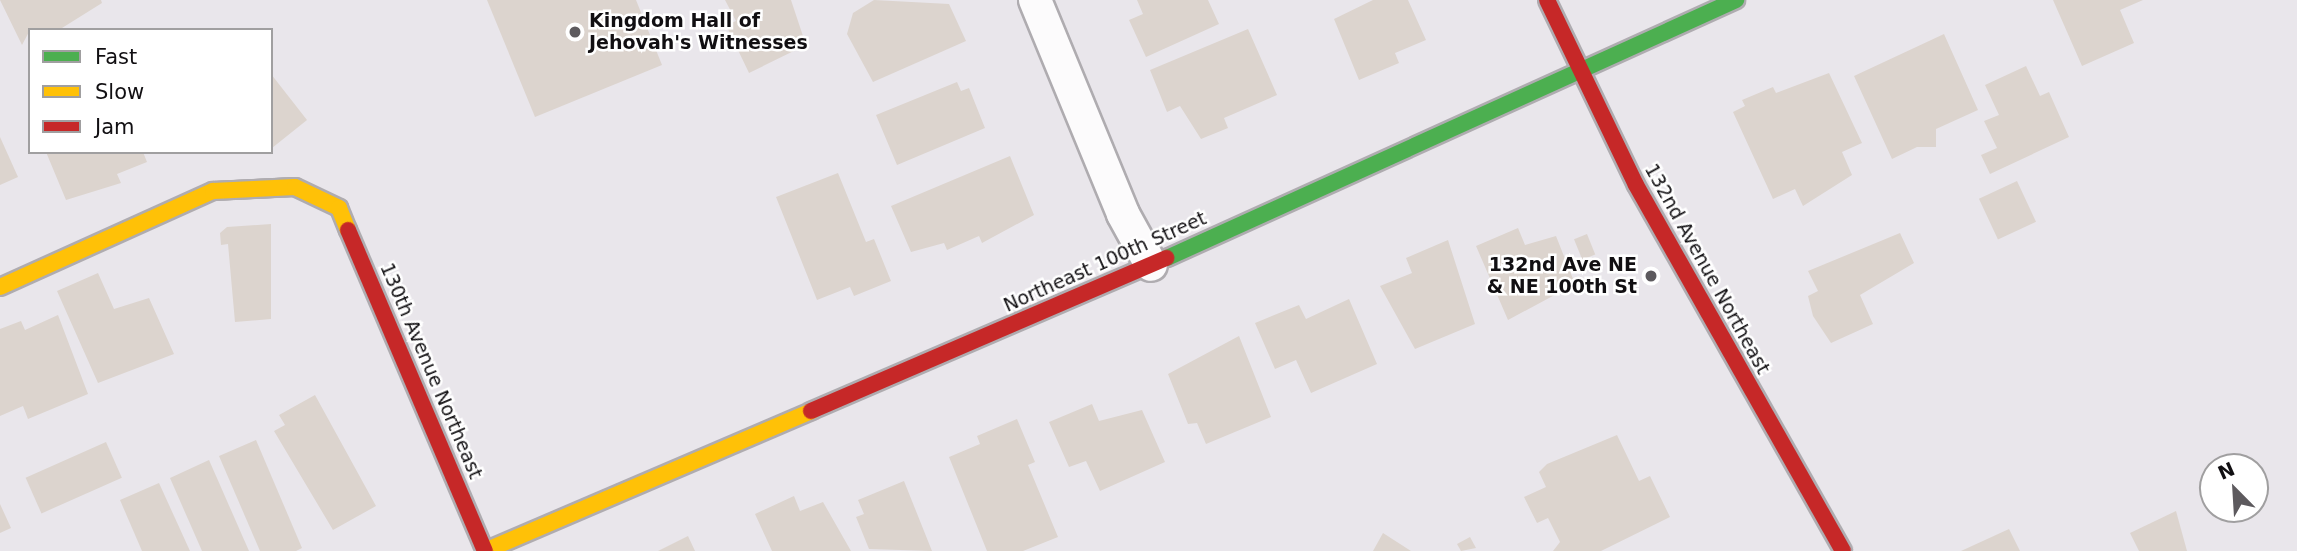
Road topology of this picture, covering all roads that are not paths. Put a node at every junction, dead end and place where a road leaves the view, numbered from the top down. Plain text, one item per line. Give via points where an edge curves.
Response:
1 (1035, 0) edge
2 (1548, 0) edge
3 (1736, 0) edge
4 (1579, 71) junction
5 (1151, 265) junction
6 (0, 287) edge
7 (485, 551) edge
8 (1843, 551) edge

1 - 5 street via 1124,214
2 - 4 street, 132nd Avenue Northeast
3 - 4 street, Northeast 100th Street
4 - 5 street, Northeast 100th Street
4 - 8 street, 132nd Avenue Northeast
5 - 7 street, Northeast 100th Street
6 - 7 street, 130th Avenue Northeast via 213,191 295,187 339,208

